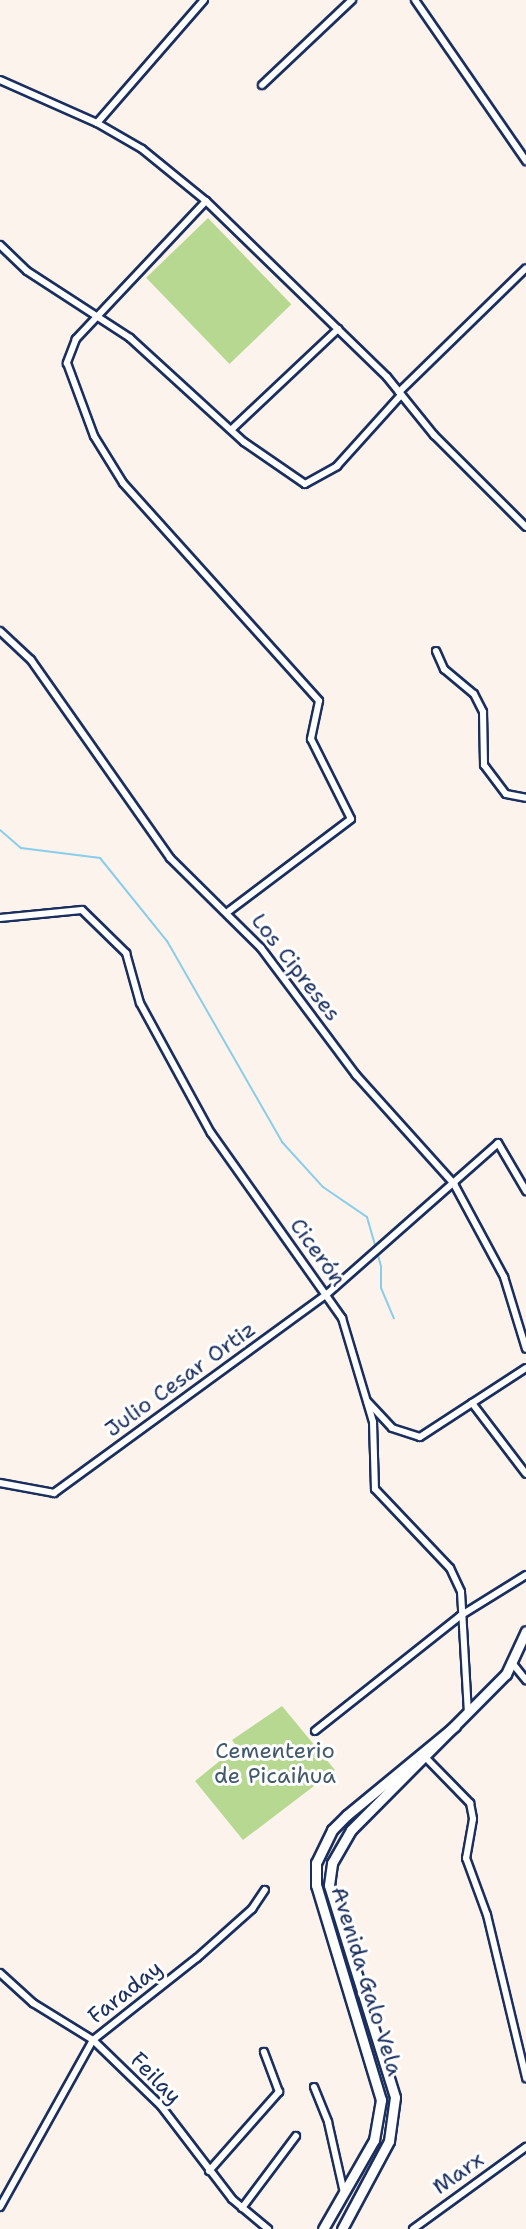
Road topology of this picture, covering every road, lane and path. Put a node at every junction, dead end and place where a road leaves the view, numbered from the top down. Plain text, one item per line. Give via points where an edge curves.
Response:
1 (204, 0) edge
2 (352, 0) edge
3 (415, 0) edge
4 (0, 80) edge
5 (261, 85) dead end
6 (97, 123) junction
7 (526, 161) edge
8 (206, 201) junction
9 (0, 246) edge
10 (526, 268) edge
11 (97, 314) junction
12 (338, 329) junction
13 (400, 393) junction
14 (232, 429) junction
15 (526, 527) edge
16 (0, 631) edge
17 (436, 651) dead end
18 (526, 798) edge
19 (229, 911) junction
20 (0, 918) edge
21 (454, 1184) junction
22 (526, 1191) edge
23 (327, 1294) junction
24 (526, 1349) edge
25 (526, 1368) edge
26 (368, 1402) junction
27 (472, 1403) junction
28 (526, 1474) edge
29 (0, 1483) edge
30 (526, 1575) edge
31 (460, 1616) junction
32 (526, 1631) edge
33 (513, 1664) junction
34 (526, 1680) edge
35 (468, 1716) junction
36 (460, 1725) junction
37 (315, 1731) dead end
38 (427, 1759) junction
39 (265, 1890) dead end
40 (0, 1973) edge
41 (93, 2040) junction
42 (264, 2052) dead end
43 (526, 2078) edge
44 (314, 2087) dead end
45 (296, 2136) dead end
46 (526, 2147) edge
47 (209, 2171) junction
48 (344, 2196) junction
49 (0, 2207) edge
50 (242, 2208) junction
51 (267, 2229) edge
52 (323, 2229) edge
53 (342, 2229) edge
54 (412, 2229) edge

1 - 6 street
2 - 5 street
3 - 7 street
4 - 6 street
6 - 8 street via 142,149
8 - 11 street
8 - 12 street
9 - 11 street via 27,271
10 - 13 street
11 - 14 street
11 - 19 street via 76,339 67,363 102,452 173,544 319,701 311,739 351,819
12 - 13 street
12 - 14 street
13 - 14 street via 337,466 305,484
13 - 15 street
16 - 19 street, Los Cipreses via 31,660 170,858
17 - 18 street via 444,669 474,694 483,712 484,765 506,794
19 - 21 street, Los Cipreses via 356,1074
20 - 23 street, Cicerón via 82,910 126,953 140,1004 211,1133
21 - 22 street via 498,1143
21 - 23 street, Julio Cesar Ortiz
21 - 24 street, Los Cipreses via 504,1277
23 - 26 street, Cicerón via 342,1318
23 - 29 street, Julio Cesar Ortiz via 54,1493
25 - 27 street
26 - 27 street via 392,1428 420,1437
26 - 31 street, Cicerón via 376,1438 375,1489 450,1568 461,1592
27 - 28 street
30 - 31 street
31 - 35 street, Cicerón
31 - 37 street
32 - 33 main road, Avenida Galo Vela
33 - 34 street
33 - 35 main road, Avenida Galo Vela
35 - 36 main road, Avenida Galo Vela
36 - 38 main road, Avenida Galo Vela
36 - 48 main road, Avenida Galo Vela via 347,1815 332,1830 316,1863 316,1885 380,2091 377,2130
38 - 43 street via 470,1803 473,1819 466,1858 487,1915
38 - 53 main road, Avenida Galo Vela via 351,1830 332,1863 329,1885 396,2097 389,2141
39 - 41 street, Faraday via 252,1909 197,1958
40 - 41 street, Feilay via 33,2003
41 - 47 street, Feilay via 161,2106
41 - 49 street, Faraday
42 - 47 street via 279,2092
44 - 48 street via 328,2122
45 - 50 street
46 - 54 street, Marx
47 - 50 street, Feilay
48 - 52 main road, Avenida Galo Vela
50 - 51 street, Feilay

